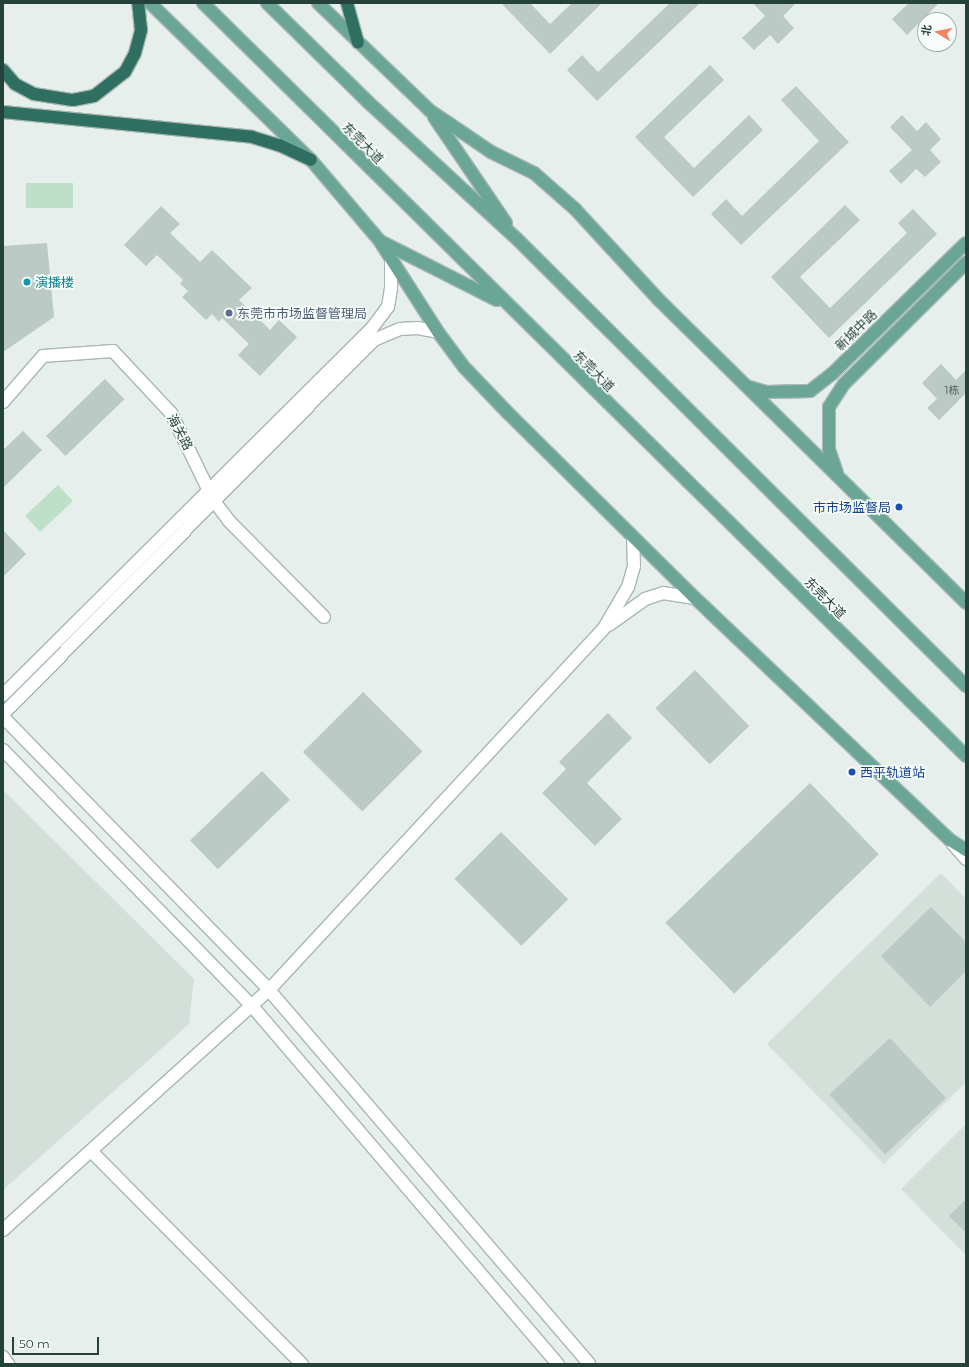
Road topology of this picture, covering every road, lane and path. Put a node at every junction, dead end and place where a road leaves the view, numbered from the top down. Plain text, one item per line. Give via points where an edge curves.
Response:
1 (138, 3) edge
2 (150, 3) edge
3 (203, 3) edge
4 (267, 3) edge
5 (318, 3) edge
6 (348, 3) edge
7 (358, 43) junction
8 (3, 70) edge
9 (429, 110) junction
10 (3, 112) edge
11 (310, 160) junction
12 (516, 239) junction
13 (379, 240) junction
14 (966, 243) edge
15 (391, 258) junction
16 (966, 263) edge
17 (507, 305) junction
18 (438, 332) junction
19 (747, 386) junction
20 (3, 402) edge
21 (838, 476) junction
22 (212, 495) junction
23 (633, 537) junction
24 (694, 598) junction
25 (966, 603) edge
26 (324, 617) dead end
27 (604, 628) junction
28 (966, 686) edge
29 (3, 695) edge
30 (3, 715) edge
31 (3, 750) edge
32 (966, 756) edge
33 (950, 840) junction
34 (966, 850) edge
35 (966, 858) edge
36 (270, 990) junction
37 (252, 1006) junction
38 (91, 1151) junction
39 (3, 1230) edge
40 (3, 1357) edge
41 (8, 1364) edge
42 (302, 1364) edge
43 (558, 1364) edge
44 (589, 1364) edge

1 - 8 highway via 141,30 135,54 125,72 94,96 73,100 34,94 15,84
2 - 11 main road
3 - 17 main road, 东莞大道
4 - 12 main road via 368,102
5 - 7 main road
6 - 7 highway
7 - 9 main road
9 - 12 main road
9 - 19 main road via 491,152 534,173 575,209 659,300
10 - 11 highway via 252,137 279,144
11 - 13 main road
12 - 28 main road
13 - 15 main road
13 - 17 main road
14 - 19 main road, 新城中路 via 832,374 810,391 767,392
15 - 18 main road
15 - 22 street via 388,307 372,328
16 - 21 main road via 844,384 829,407 829,450
17 - 32 main road, 东莞大道
18 - 22 street via 418,328 400,329 374,340
18 - 23 main road via 464,368
19 - 21 main road
20 - 22 street, 海关路 via 43,356 113,351 171,413
21 - 25 main road
22 - 26 street, 海关路 via 229,521
22 - 29 street
22 - 30 street
23 - 24 main road
23 - 27 street via 634,566 628,587
24 - 27 street via 663,593 645,599
24 - 33 main road
27 - 36 street
30 - 36 street
31 - 37 street
33 - 34 main road
33 - 35 street
36 - 37 street
36 - 44 street
37 - 38 street
37 - 43 street
38 - 39 street
38 - 42 street
40 - 41 street

